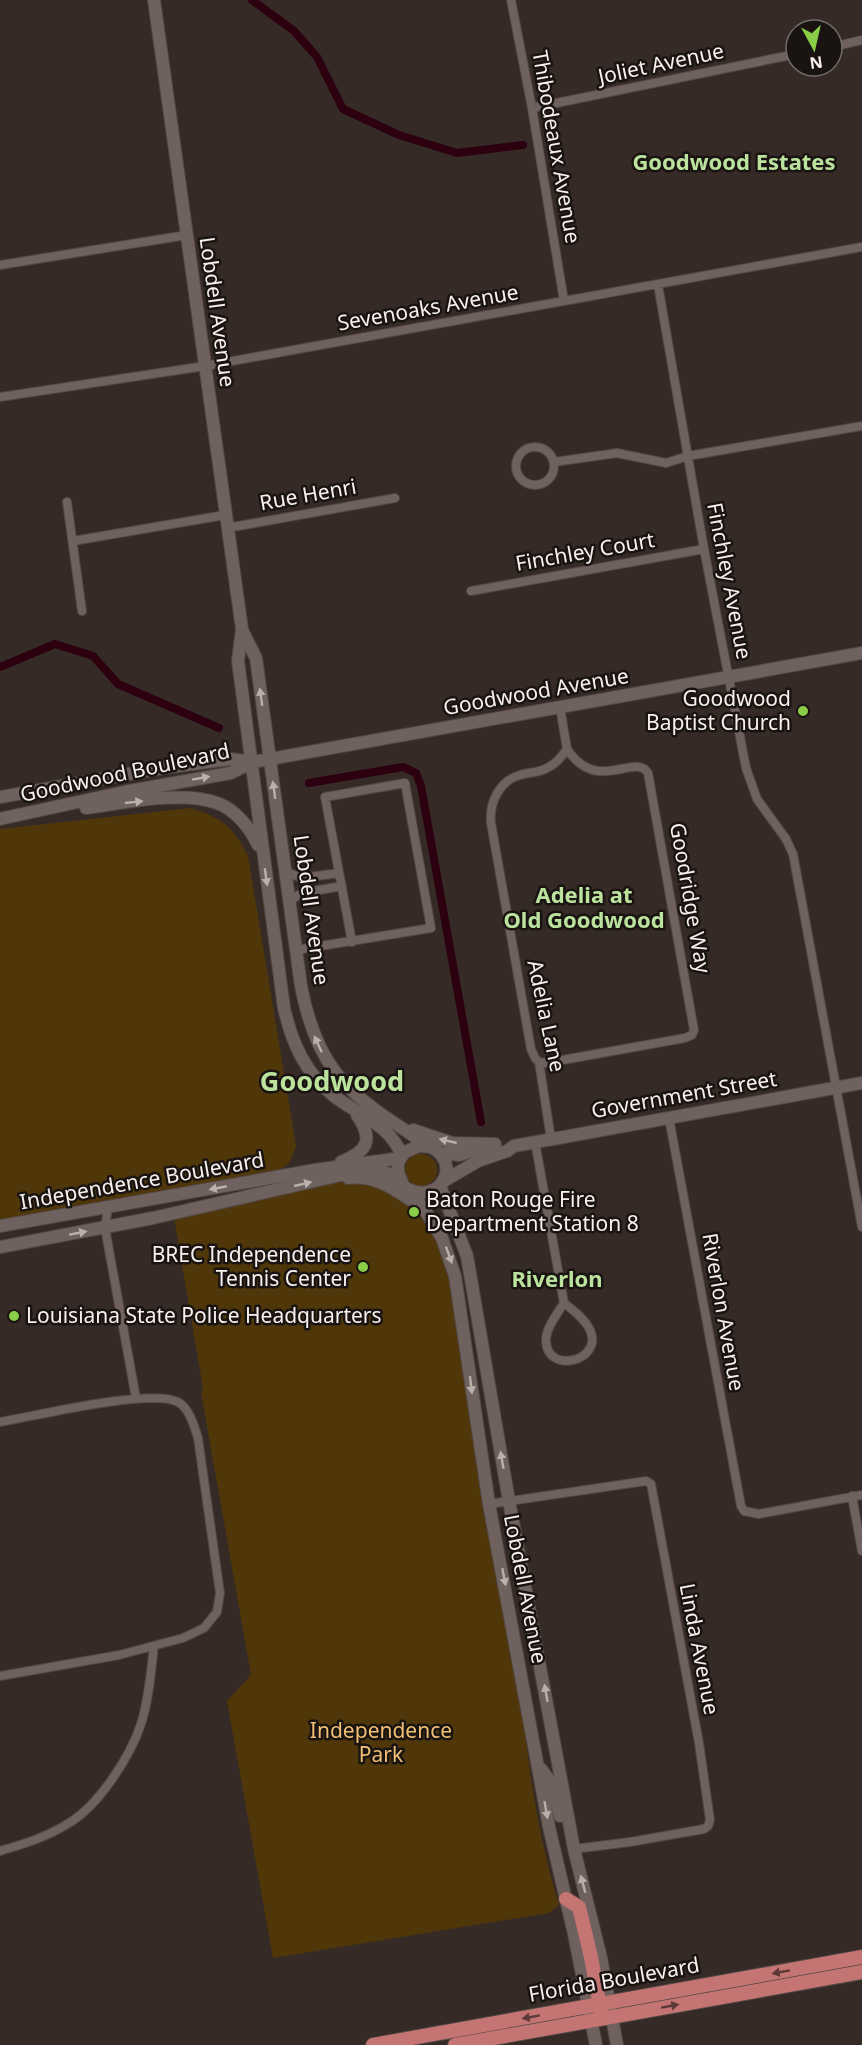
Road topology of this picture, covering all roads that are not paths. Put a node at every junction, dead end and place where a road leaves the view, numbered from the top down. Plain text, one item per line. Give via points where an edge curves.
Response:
1 (154, 0) edge
2 (511, 0) edge
3 (862, 40) edge
4 (844, 44) edge
5 (784, 56) edge
6 (532, 108) junction
7 (187, 235) junction
8 (862, 247) edge
9 (0, 265) edge
10 (658, 285) junction
11 (564, 301) junction
12 (205, 366) junction
13 (0, 397) edge
14 (862, 426) edge
15 (688, 456) junction
16 (554, 462) junction
17 (395, 498) dead end
18 (68, 502) dead end
19 (226, 522) junction
20 (73, 542) junction
21 (704, 549) junction
22 (471, 591) dead end
23 (82, 611) dead end
24 (242, 629) junction
25 (862, 653) edge
26 (729, 678) junction
27 (560, 708) junction
28 (567, 749) junction
29 (270, 759) junction
30 (252, 762) junction
31 (162, 768) junction
32 (124, 792) junction
33 (0, 797) edge
34 (14, 817) junction
35 (0, 819) edge
36 (262, 854) junction
37 (285, 871) junction
38 (339, 873) junction
39 (342, 886) junction
40 (289, 901) junction
41 (352, 942) junction
42 (296, 950) junction
43 (301, 986) junction
44 (281, 989) junction
45 (539, 1062) junction
46 (333, 1071) junction
47 (318, 1082) junction
48 (862, 1083) edge
49 (836, 1088) junction
50 (355, 1110) junction
51 (669, 1118) junction
52 (403, 1129) junction
53 (551, 1139) junction
54 (535, 1142) junction
55 (495, 1144) junction
56 (514, 1146) junction
57 (435, 1150) junction
58 (401, 1157) junction
59 (332, 1167) junction
60 (459, 1172) junction
61 (326, 1179) junction
62 (403, 1184) junction
63 (441, 1184) junction
64 (447, 1202) junction
65 (423, 1206) junction
66 (108, 1207) junction
67 (36, 1220) junction
68 (0, 1226) edge
69 (862, 1227) edge
70 (105, 1228) junction
71 (39, 1240) junction
72 (0, 1247) edge
73 (564, 1303) junction
74 (136, 1398) junction
75 (0, 1422) edge
76 (862, 1494) edge
77 (852, 1496) junction
78 (509, 1501) junction
79 (489, 1504) junction
80 (862, 1551) edge
81 (154, 1646) junction
82 (0, 1676) edge
83 (538, 1766) junction
84 (574, 1849) junction
85 (0, 1851) edge
86 (566, 1899) joint
87 (862, 1957) edge
88 (823, 1964) junction
89 (862, 1972) edge
90 (826, 1978) junction
91 (601, 2012) junction
92 (374, 2045) edge
93 (455, 2045) edge
94 (596, 2045) edge
95 (617, 2045) edge

1 - 7 main road, Lobdell Avenue
2 - 6 street, Thibodeaux Avenue
3 - 4 street
5 - 6 street, Joliet Avenue
6 - 11 street, Thibodeaux Avenue
7 - 9 street
7 - 12 main road, Lobdell Avenue
8 - 10 street, Sevenoaks Avenue
10 - 11 street, Sevenoaks Avenue
10 - 15 street, Finchley Avenue
11 - 12 street, Sevenoaks Avenue
12 - 13 street, Sevenoaks Avenue
12 - 19 main road, Lobdell Avenue
14 - 15 street
15 - 16 street via 666,463 617,453
15 - 21 street, Finchley Avenue
16 - 16 street via 554,470 543,484 526,483 516,470 520,454 535,446 544,448
17 - 19 street, Rue Henri
18 - 20 street
19 - 20 street, Rue Henri
19 - 24 main road, Lobdell Avenue
20 - 23 street
21 - 22 street, Finchley Court
21 - 26 street, Finchley Avenue
29 -> 24 main road, Lobdell Avenue via 256,658
24 - 30 main road, Lobdell Avenue via 238,661
25 - 26 main road, Goodwood Avenue
26 - 27 main road, Goodwood Avenue
26 - 49 street, Finchley Avenue via 748,780 793,854
27 - 28 street
27 - 29 main road, Goodwood Avenue
28 - 45 street, Adelia Lane via 546,769 504,784 491,811 531,1049
28 - 45 street, Goodridge Way via 593,771 639,766 651,779 694,1032 685,1038
29 - 30 main road, Goodwood Avenue
37 -> 29 main road, Lobdell Avenue
30 - 31 main road, Goodwood Boulevard via 230,759
32 -> 30 main road, Goodwood Boulevard via 231,773
30 - 36 main road, Lobdell Avenue
31 - 32 main road via 155,781
31 - 33 main road, Goodwood Boulevard
32 - 34 main road, Goodwood Boulevard
34 - 35 main road, Goodwood Boulevard
34 -> 36 main road via 186,797 218,803 237,815 253,833
36 -> 44 main road, Lobdell Avenue
37 - 38 street via 301,878
37 - 40 main road, Lobdell Avenue
38 - 39 street
38 - 41 street via 325,798 405,783 431,928
39 - 40 street via 302,893
39 - 41 street
40 - 42 main road, Lobdell Avenue
41 - 42 street
42 - 43 main road, Lobdell Avenue
43 - 44 main road
46 -> 43 main road, Lobdell Avenue via 309,1022
44 - 47 main road, Lobdell Avenue via 294,1042
45 - 53 street, Adelia Lane
46 - 47 main road
46 - 52 main road, Lobdell Avenue via 363,1102
47 - 50 main road, Lobdell Avenue
48 - 49 main road, Government Street
49 - 51 main road, Government Street
49 - 69 street, Finchley Avenue
50 - 58 main road, Lobdell Avenue via 388,1132
50 - 59 main road via 365,1126 366,1143 353,1157
51 - 53 main road, Government Street
51 - 77 street, Riverlon Avenue via 744,1511 759,1514
55 -> 52 main road via 452,1143
52 - 57 main road, Lobdell Avenue
53 - 54 main road, Government Street
54 - 56 main road, Government Street
54 - 73 street
55 - 56 main road, Government Street
55 - 57 main road, Government Street via 467,1154
56 - 60 main road, Government Street
57 - 58 main road via 419,1146
57 - 63 main road via 444,1159 447,1172
58 - 59 main road
58 - 62 main road via 397,1167
59 -> 66 main road, Independence Boulevard
60 - 63 main road, Government Street
60 - 64 main road
61 - 62 main road via 369,1169 382,1171
61 - 65 main road via 373,1180
70 -> 61 main road, Independence Boulevard
62 - 63 main road via 418,1194
62 - 65 main road, Lobdell Avenue
63 - 64 main road, Lobdell Avenue
78 -> 64 main road, Lobdell Avenue via 467,1256
65 -> 79 main road, Lobdell Avenue via 442,1238 455,1276
66 - 67 main road, Independence Boulevard
66 - 70 street
67 - 68 main road, Independence Boulevard
67 - 71 street
71 -> 70 main road, Independence Boulevard
70 - 74 street
71 - 72 main road, Independence Boulevard
73 - 73 street via 545,1339 547,1348 561,1361 580,1359 588,1352 590,1329
74 - 75 street
74 - 81 street via 164,1398 180,1403 193,1419 220,1593 217,1612 204,1628
76 - 77 street
77 - 80 street
78 - 79 street
84 -> 78 main road, Lobdell Avenue
78 - 84 street, Linda Avenue via 646,1481 651,1484 710,1820 704,1828
79 -> 83 main road, Lobdell Avenue
81 - 82 street
81 - 85 street via 142,1722 129,1754 101,1794 70,1822 34,1842
83 - 84 main road via 552,1784 565,1844 568,1850
83 -> 86 main road, Lobdell Avenue
91 -> 84 main road, Lobdell Avenue via 591,1912
86 - 91 main road via 579,1907 584,1922
87 - 88 main road, Florida Boulevard
88 - 90 main road
88 -> 91 main road, Florida Boulevard
89 - 90 main road, Florida Boulevard
91 -> 90 main road, Florida Boulevard
91 -> 92 main road, Florida Boulevard
91 - 93 main road, Florida Boulevard
91 - 94 main road
91 - 95 main road

